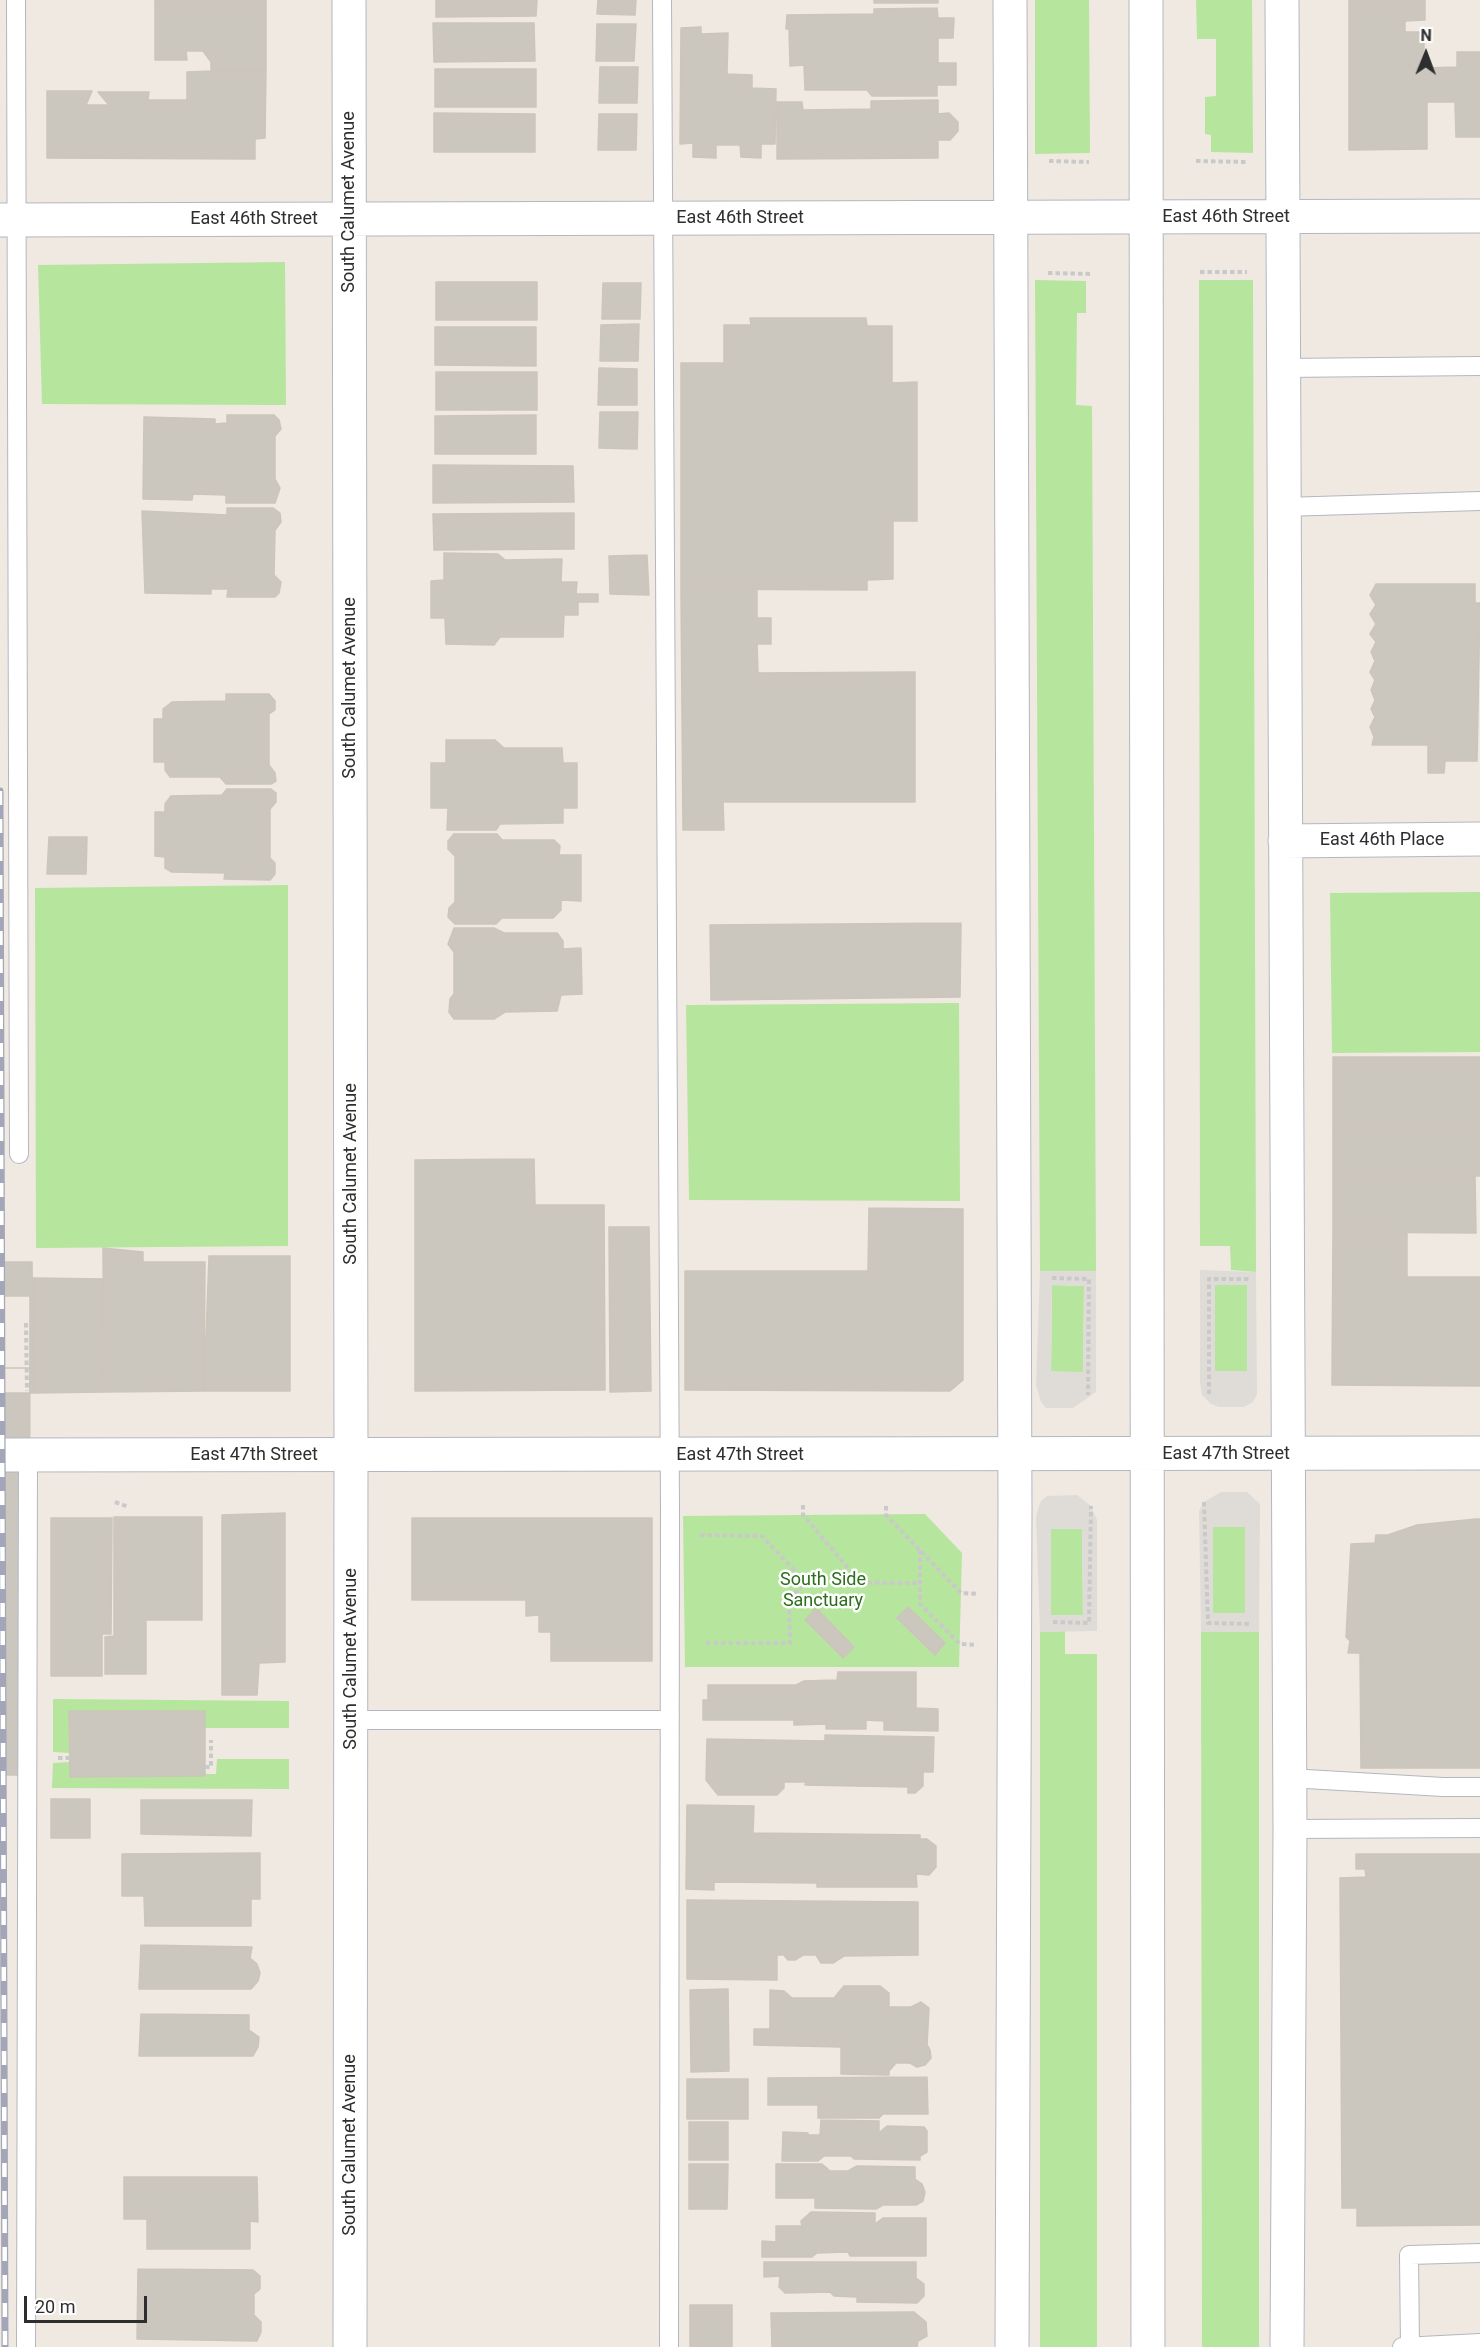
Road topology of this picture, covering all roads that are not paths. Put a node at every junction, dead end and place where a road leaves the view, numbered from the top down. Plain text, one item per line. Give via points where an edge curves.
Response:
1 (16, 0) edge
2 (349, 0) edge
3 (662, 0) edge
4 (1010, 0) edge
5 (1146, 0) edge
6 (1282, 0) edge
7 (1480, 216) edge
8 (1011, 217) junction
9 (1147, 217) junction
10 (1282, 217) junction
11 (662, 218) junction
12 (350, 219) junction
13 (8, 220) edge
14 (1480, 366) edge
15 (1283, 368) junction
16 (1480, 501) edge
17 (1284, 507) junction
18 (1480, 839) edge
19 (1285, 841) junction
20 (19, 1154) dead end
21 (1480, 1453) edge
22 (1015, 1454) junction
23 (1147, 1454) junction
24 (1287, 1454) junction
25 (14, 1455) edge
26 (351, 1455) junction
27 (670, 1455) junction
28 (351, 1720) junction
29 (670, 1720) junction
30 (1289, 1778) junction
31 (1480, 1787) edge
32 (1290, 1828) junction
33 (1480, 1828) edge
34 (1480, 2253) edge
35 (1480, 2343) edge
36 (26, 2347) edge
37 (350, 2347) edge
38 (669, 2347) edge
39 (1012, 2347) edge
40 (1148, 2347) edge
41 (1287, 2347) edge
42 (1402, 2347) edge
43 (1410, 2347) edge

1 - 13 lane
2 - 12 street, South Calumet Avenue
3 - 11 lane
4 - 8 street
5 - 9 street
6 - 10 street
7 - 10 street, East 46th Street
8 - 9 street, East 46th Street
8 - 11 street, East 46th Street
8 - 22 street
9 - 10 street, East 46th Street
9 - 23 street
10 - 15 street
11 - 12 street, East 46th Street
11 - 27 lane
12 - 13 street, East 46th Street
12 - 26 street, South Calumet Avenue
13 - 20 lane
14 - 15 lane
15 - 17 street
16 - 17 lane
17 - 19 street
18 - 19 street, East 46th Place
19 - 24 street
21 - 24 street, East 47th Street
22 - 23 street, East 47th Street
22 - 27 street, East 47th Street
22 - 39 street
23 - 24 street, East 47th Street
23 - 40 street
24 - 30 street
25 - 26 street, East 47th Street
25 - 36 lane
26 - 27 street, East 47th Street
26 - 28 street, South Calumet Avenue
27 - 29 lane
28 - 29 lane
28 - 37 street, South Calumet Avenue
29 - 38 lane
30 - 31 lane
30 - 32 street
32 - 33 lane
32 - 41 street
34 - 43 lane via 1409,2255
35 - 43 lane
42 - 43 lane

